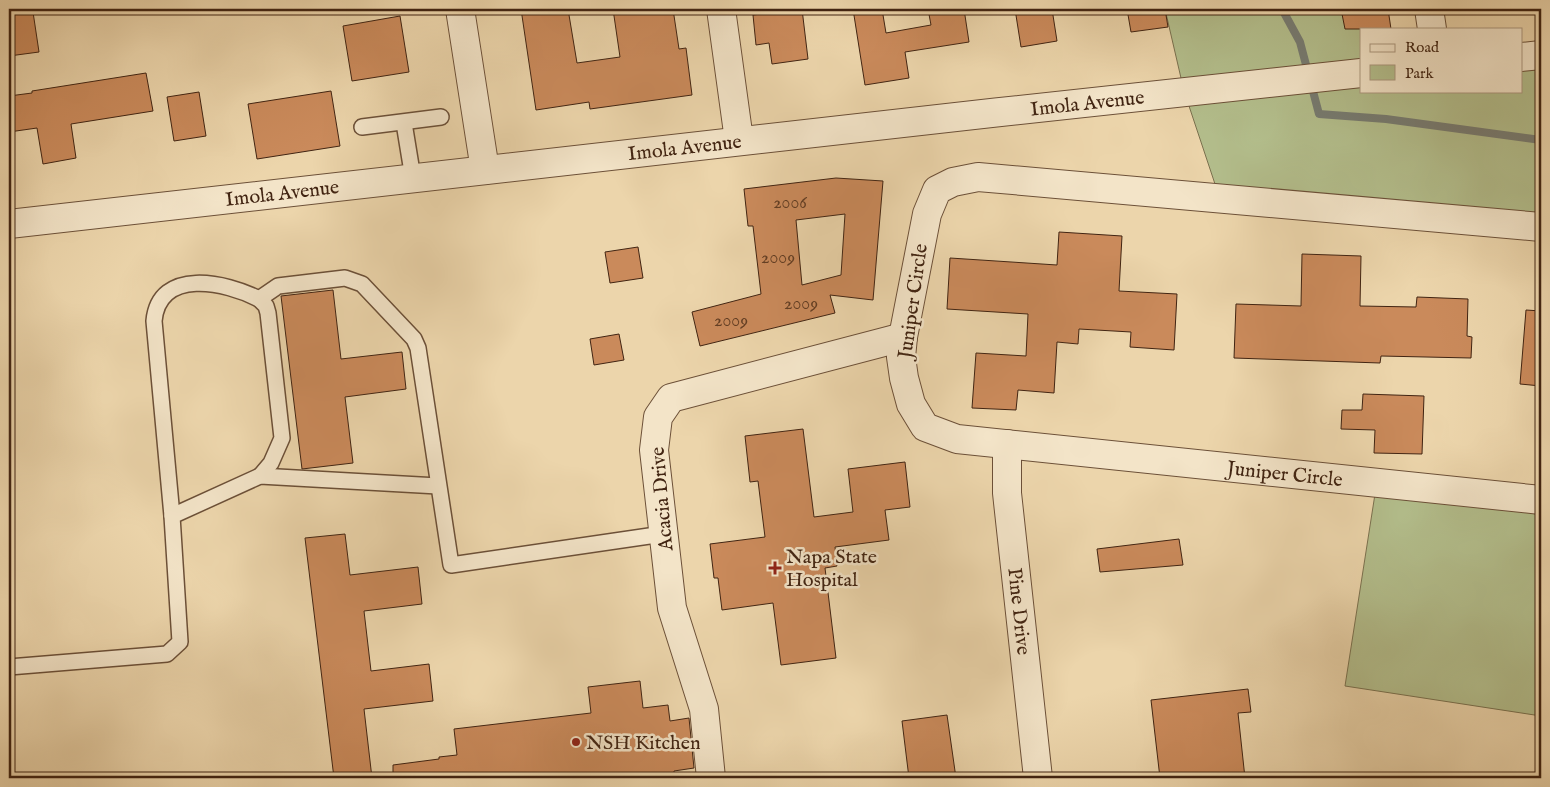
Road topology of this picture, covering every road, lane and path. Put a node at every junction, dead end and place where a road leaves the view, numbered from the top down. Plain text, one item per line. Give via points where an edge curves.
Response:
1 (460, 9) edge
2 (721, 9) edge
3 (1430, 9) edge
4 (1432, 28) edge
5 (1541, 55) edge
6 (1522, 57) edge
7 (1360, 73) edge
8 (440, 117) dead end
9 (404, 123) junction
10 (362, 127) dead end
11 (739, 140) junction
12 (485, 170) junction
13 (413, 178) junction
14 (9, 224) edge
15 (1541, 227) edge
16 (259, 299) junction
17 (903, 337) junction
18 (1008, 444) junction
19 (260, 476) junction
20 (438, 486) junction
21 (1541, 500) edge
22 (172, 516) junction
23 (663, 534) junction
24 (9, 667) edge
25 (711, 778) edge
26 (1038, 778) edge

1 - 12 street
2 - 11 street
3 - 4 street
5 - 6 street
7 - 11 street, Imola Avenue
8 - 9 lane
9 - 10 lane
9 - 13 lane
11 - 12 street, Imola Avenue
12 - 13 street, Imola Avenue
13 - 14 street, Imola Avenue
15 - 17 street, Juniper Circle via 978,177 953,182 937,190 927,214
16 - 19 lane via 268,313 282,438 271,463
16 - 20 lane via 278,286 345,278 362,284 380,302 418,348
16 - 22 lane via 244,291 200,283 177,287 158,303 154,321
17 - 18 street, Juniper Circle via 904,378 911,404 924,427 957,438
17 - 23 street, Acacia Drive via 671,398 658,417 654,450
18 - 21 street, Juniper Circle
18 - 26 street, Pine Drive via 1007,493
19 - 20 lane
19 - 22 lane
20 - 23 lane via 451,565
22 - 24 lane via 180,642 167,654
23 - 25 street, Acacia Drive via 672,608 704,709

